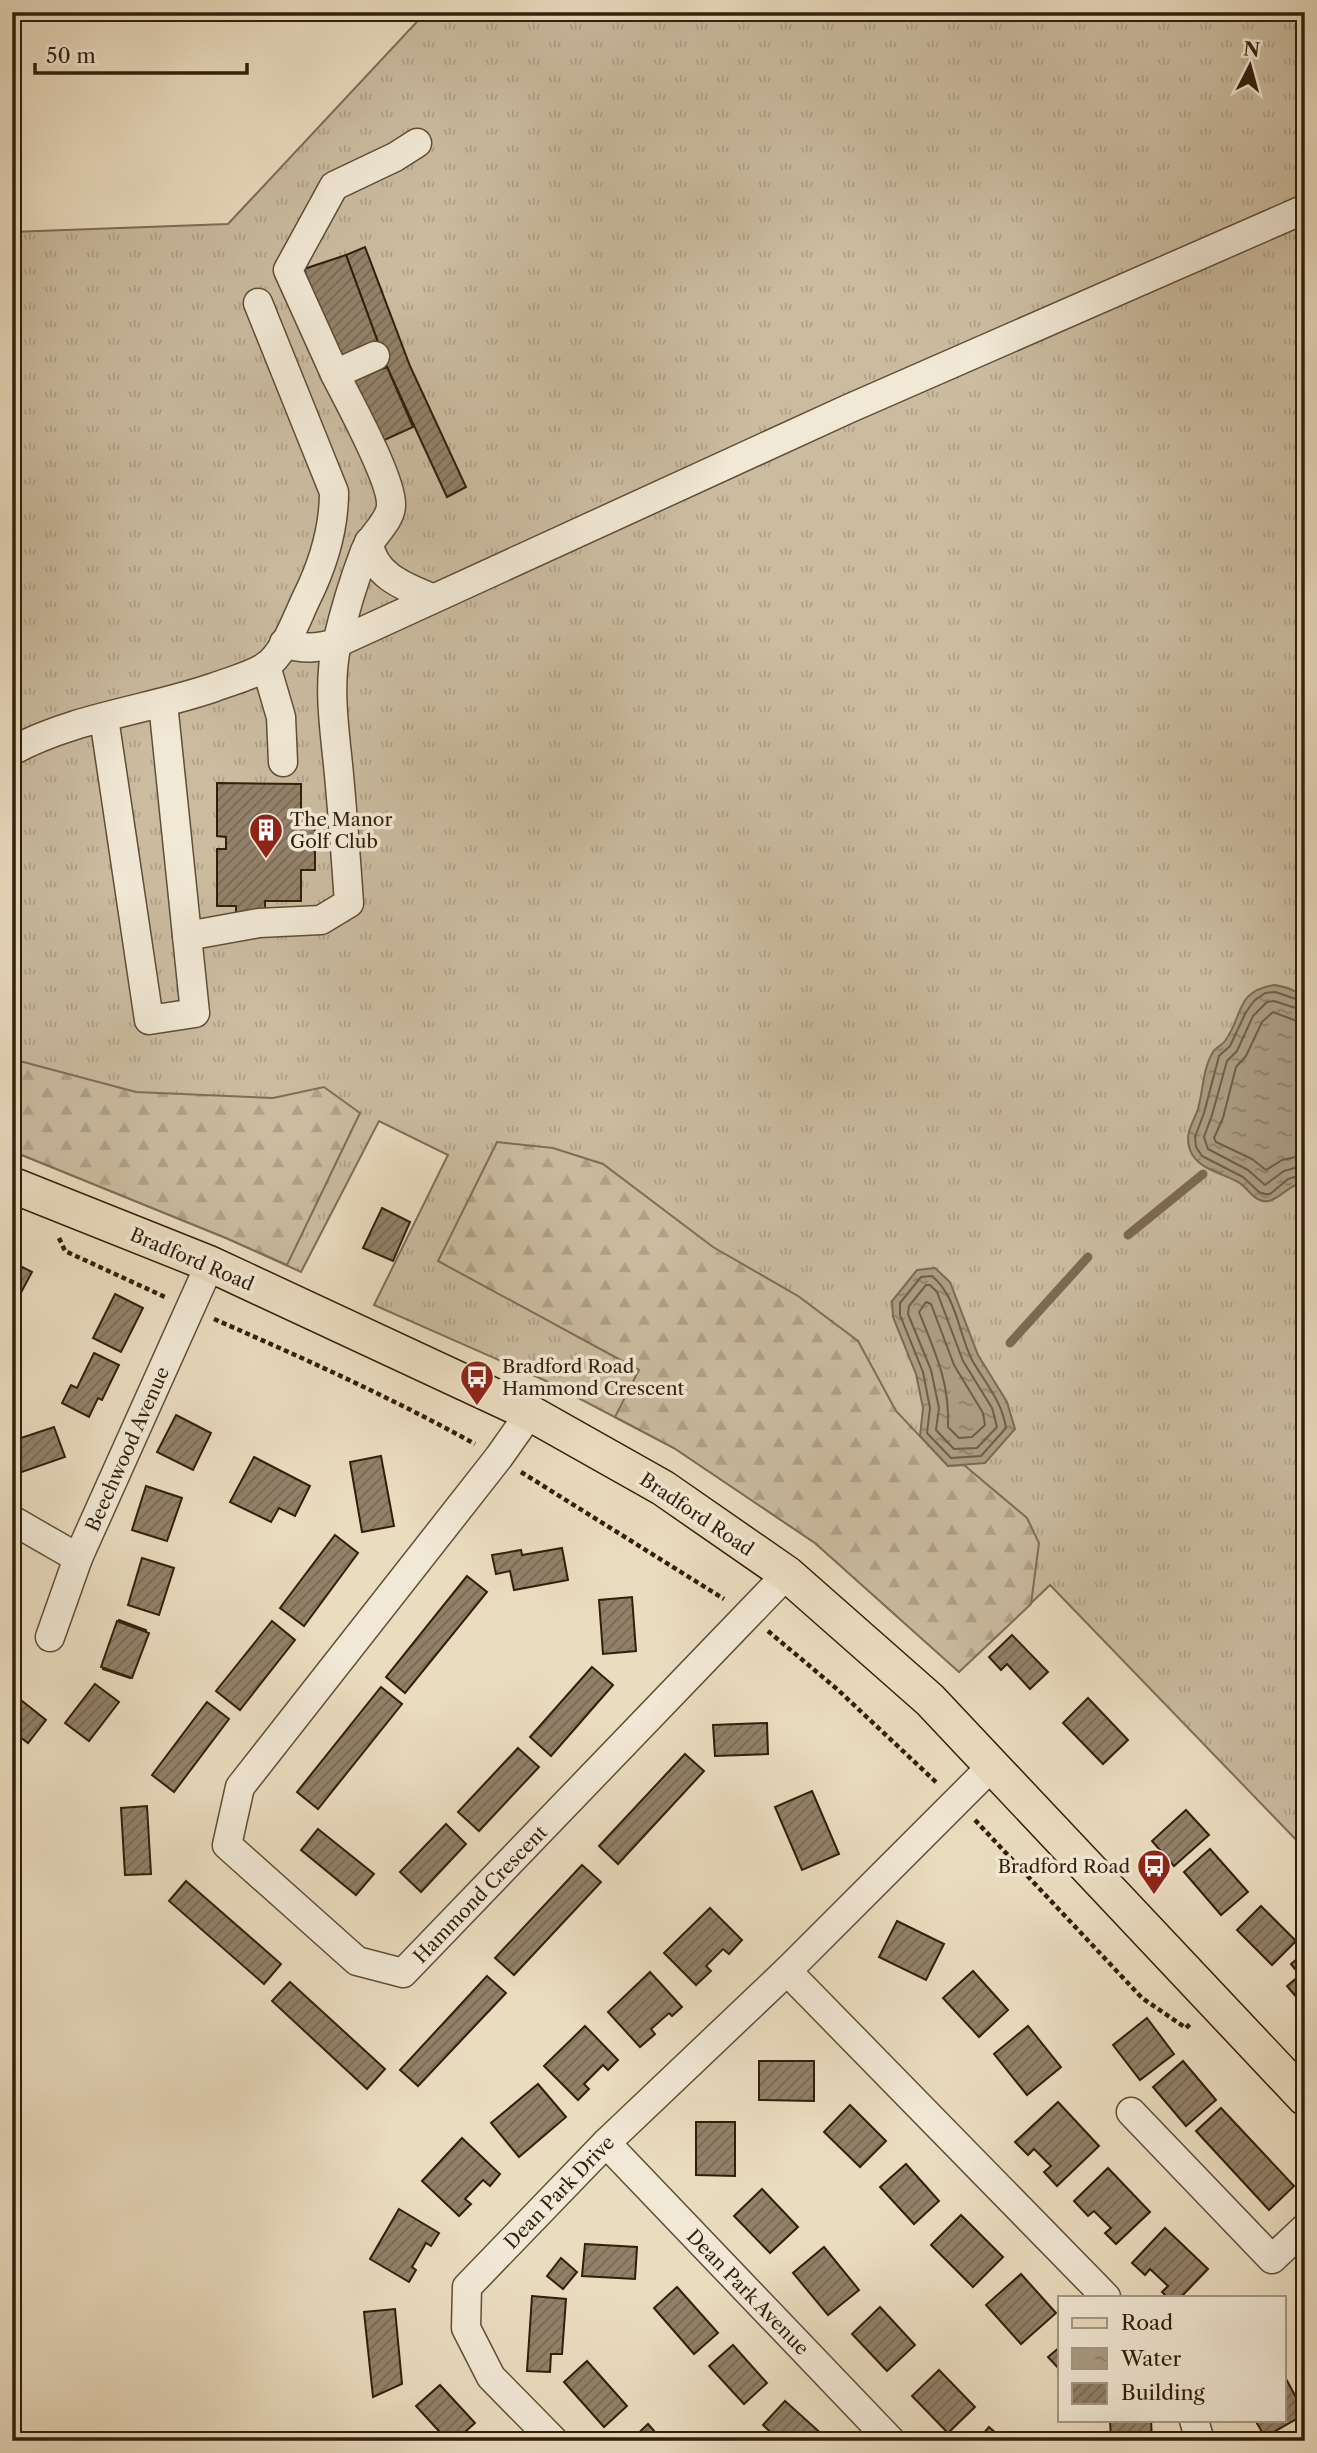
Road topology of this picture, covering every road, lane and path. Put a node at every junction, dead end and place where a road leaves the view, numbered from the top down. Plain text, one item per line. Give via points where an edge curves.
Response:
1 (417, 143) dead end
2 (1305, 209) edge
3 (258, 303) dead end
4 (375, 356) dead end
5 (335, 374) junction
6 (369, 542) junction
7 (432, 598) junction
8 (284, 643) junction
9 (337, 643) junction
10 (266, 666) junction
11 (163, 703) junction
12 (104, 718) junction
13 (12, 751) edge
14 (283, 762) dead end
15 (187, 936) junction
16 (27, 1191) edge
17 (210, 1264) junction
18 (190, 1308) junction
19 (530, 1413) junction
20 (499, 1457) junction
21 (12, 1520) edge
22 (78, 1558) junction
23 (787, 1574) junction
24 (749, 1615) junction
25 (50, 1637) dead end
26 (992, 1766) junction
27 (956, 1801) junction
28 (787, 1970) junction
29 (1213, 2003) junction
30 (1305, 2098) edge
31 (1131, 2112) dead end
32 (606, 2143) junction
33 (1305, 2228) edge
34 (1105, 2296) edge
35 (1195, 2422) edge
36 (554, 2441) edge
37 (891, 2441) edge
38 (1200, 2441) edge

1 - 5 street via 334,186 288,270
2 - 7 street
3 - 8 street via 334,492 334,513 319,572
4 - 5 street
5 - 6 street via 390,495 389,514
6 - 7 street via 370,557 385,574
6 - 9 street
7 - 9 street
8 - 9 street via 315,649
8 - 10 street
9 - 15 street via 333,711 349,903 321,920 259,923
10 - 11 street
10 - 14 street via 281,717
11 - 12 street
11 - 15 street
12 - 13 street
12 - 15 street via 149,1020 195,1013
16 - 17 main road, Bradford Road
16 - 18 path via 65,1251
17 - 18 street, Beechwood Avenue
17 - 19 main road, Bradford Road
18 - 20 path via 317,1364
18 - 22 street, Beechwood Avenue
19 - 20 street, Hammond Crescent
19 - 23 main road, Bradford Road via 663,1488
20 - 24 path
20 - 24 street, Hammond Crescent via 240,1787 227,1845 357,1961 403,1973
21 - 22 street
22 - 25 street, Beechwood Avenue
23 - 24 street, Hammond Crescent
23 - 26 main road, Bradford Road via 930,1700
24 - 27 path
26 - 27 street, Dean Park Drive
26 - 29 main road, Bradford Road
27 - 28 street, Dean Park Drive
27 - 29 path via 1142,1998 1186,2028
28 - 32 street, Dean Park Drive
28 - 34 street
29 - 30 main road, Bradford Road
31 - 33 street via 1272,2259
32 - 36 street, Dean Park Drive via 467,2287 466,2328 491,2377
32 - 37 street, Dean Park Avenue
35 - 38 street

